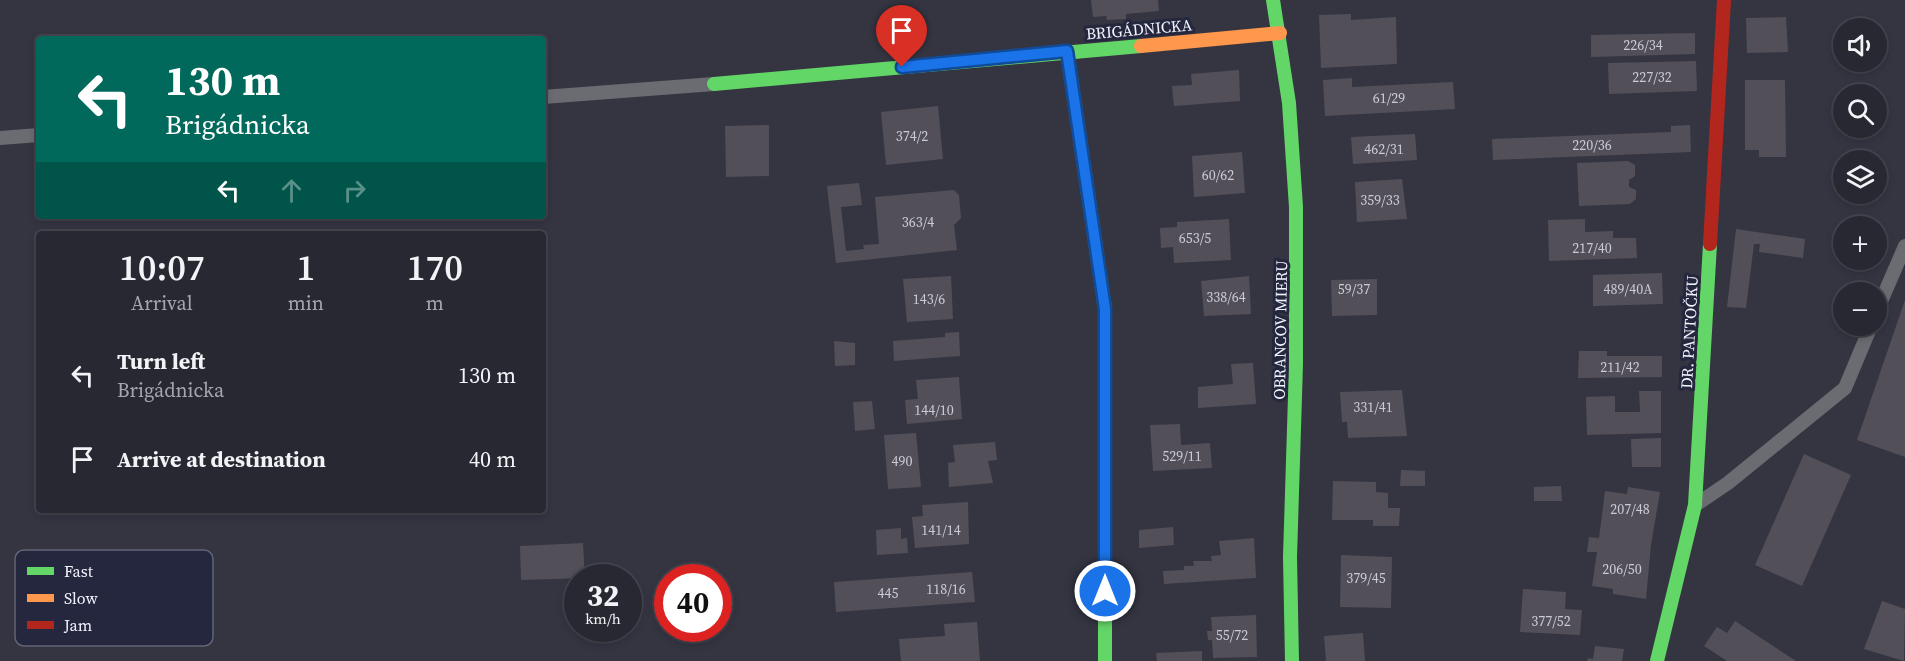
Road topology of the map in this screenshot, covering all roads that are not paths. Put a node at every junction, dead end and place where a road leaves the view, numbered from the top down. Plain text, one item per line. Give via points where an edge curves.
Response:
1 (1273, 0) edge
2 (1724, 0) edge
3 (1280, 33) junction
4 (1067, 51) junction
5 (714, 84) joint
6 (546, 97) edge
7 (36, 135) edge
8 (0, 138) edge
9 (1905, 246) edge
10 (1887, 288) edge
11 (1867, 336) edge
12 (1695, 505) junction
13 (1105, 661) edge
14 (1292, 661) edge
15 (1657, 661) edge

1 - 3 street, OBRANCOV MIERU
2 - 12 street, DR. PANTOČKU
3 - 4 street, BRIGÁDNICKA
3 - 14 street, OBRANCOV MIERU via 1295,173 1297,252 1290,556
4 - 5 street, BRIGÁDNICKA
4 - 13 street via 1105,309
5 - 6 lane
7 - 8 lane
9 - 10 lane
11 - 12 lane via 1845,388
12 - 15 street, DR. PANTOČKU

